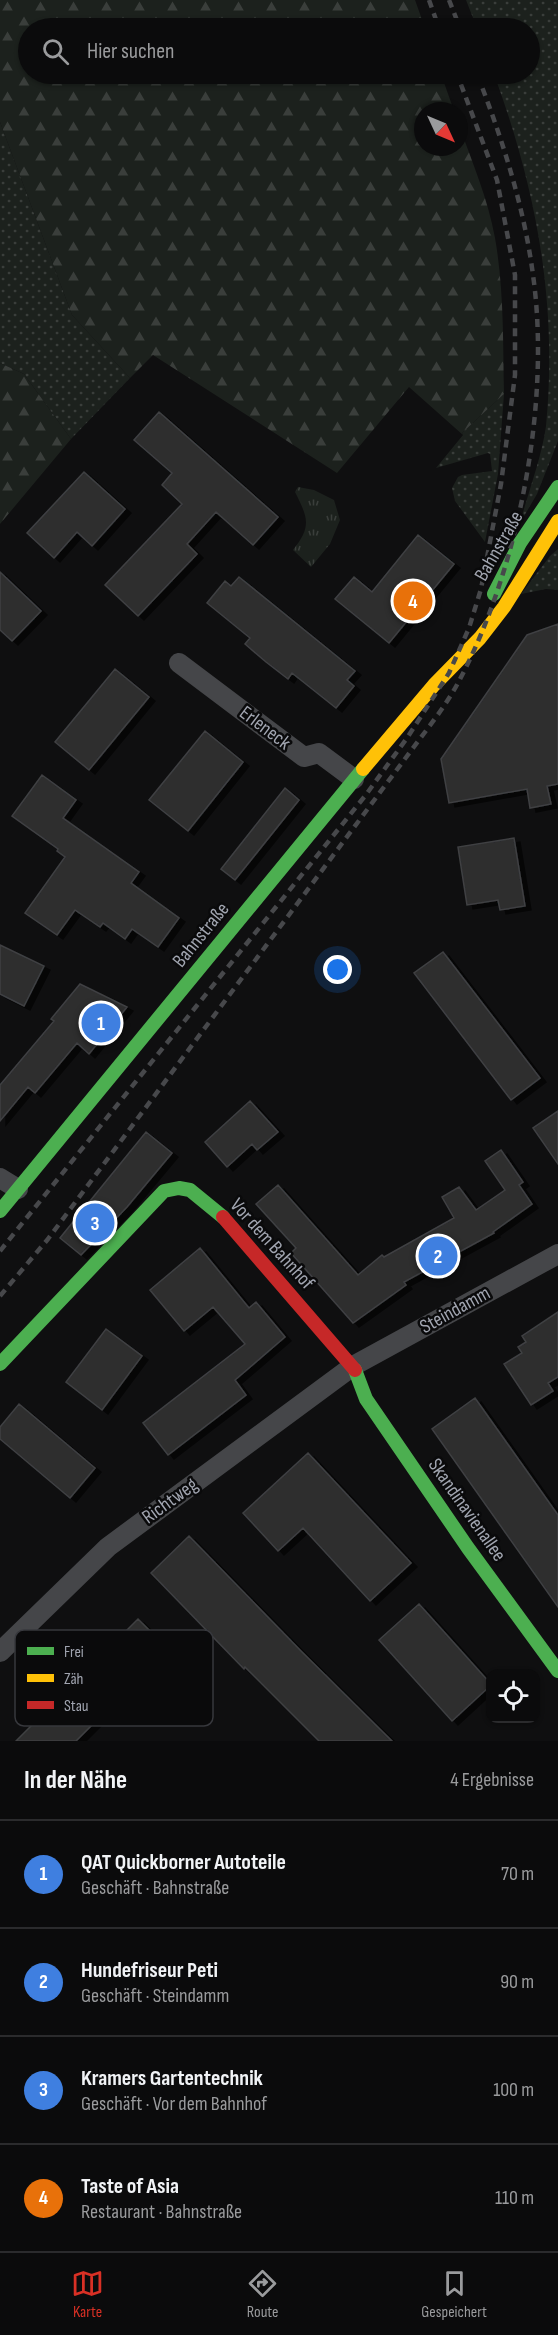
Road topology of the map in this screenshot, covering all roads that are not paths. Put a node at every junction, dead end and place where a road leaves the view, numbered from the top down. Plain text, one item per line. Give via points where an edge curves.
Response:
1 (558, 487) edge
2 (552, 501) edge
3 (558, 521) edge
4 (179, 663) dead end
5 (434, 685) junction
6 (354, 779) junction
7 (0, 1178) edge
8 (18, 1189) junction
9 (0, 1211) edge
10 (558, 1254) edge
11 (0, 1364) edge
12 (353, 1366) junction
13 (23, 1630) edge
14 (15, 1637) edge
15 (0, 1652) edge
16 (558, 1671) edge

1 - 2 main road, Bahnstraße
2 - 5 main road, Bahnstraße via 520,543 482,614
3 - 5 main road, Bahnstraße via 504,607
4 - 6 street, Erleneck via 304,758 319,753
5 - 6 main road, Bahnstraße
6 - 8 main road, Bahnstraße
7 - 8 street
8 - 9 main road, Bahnstraße
10 - 12 street, Steindamm
11 - 12 main road, Vor dem Bahnhof via 164,1191 179,1188 190,1190 219,1212
12 - 13 street, Richtweg via 108,1547
12 - 16 main road, Skandinavienallee via 366,1399
14 - 15 street, Richtweg

